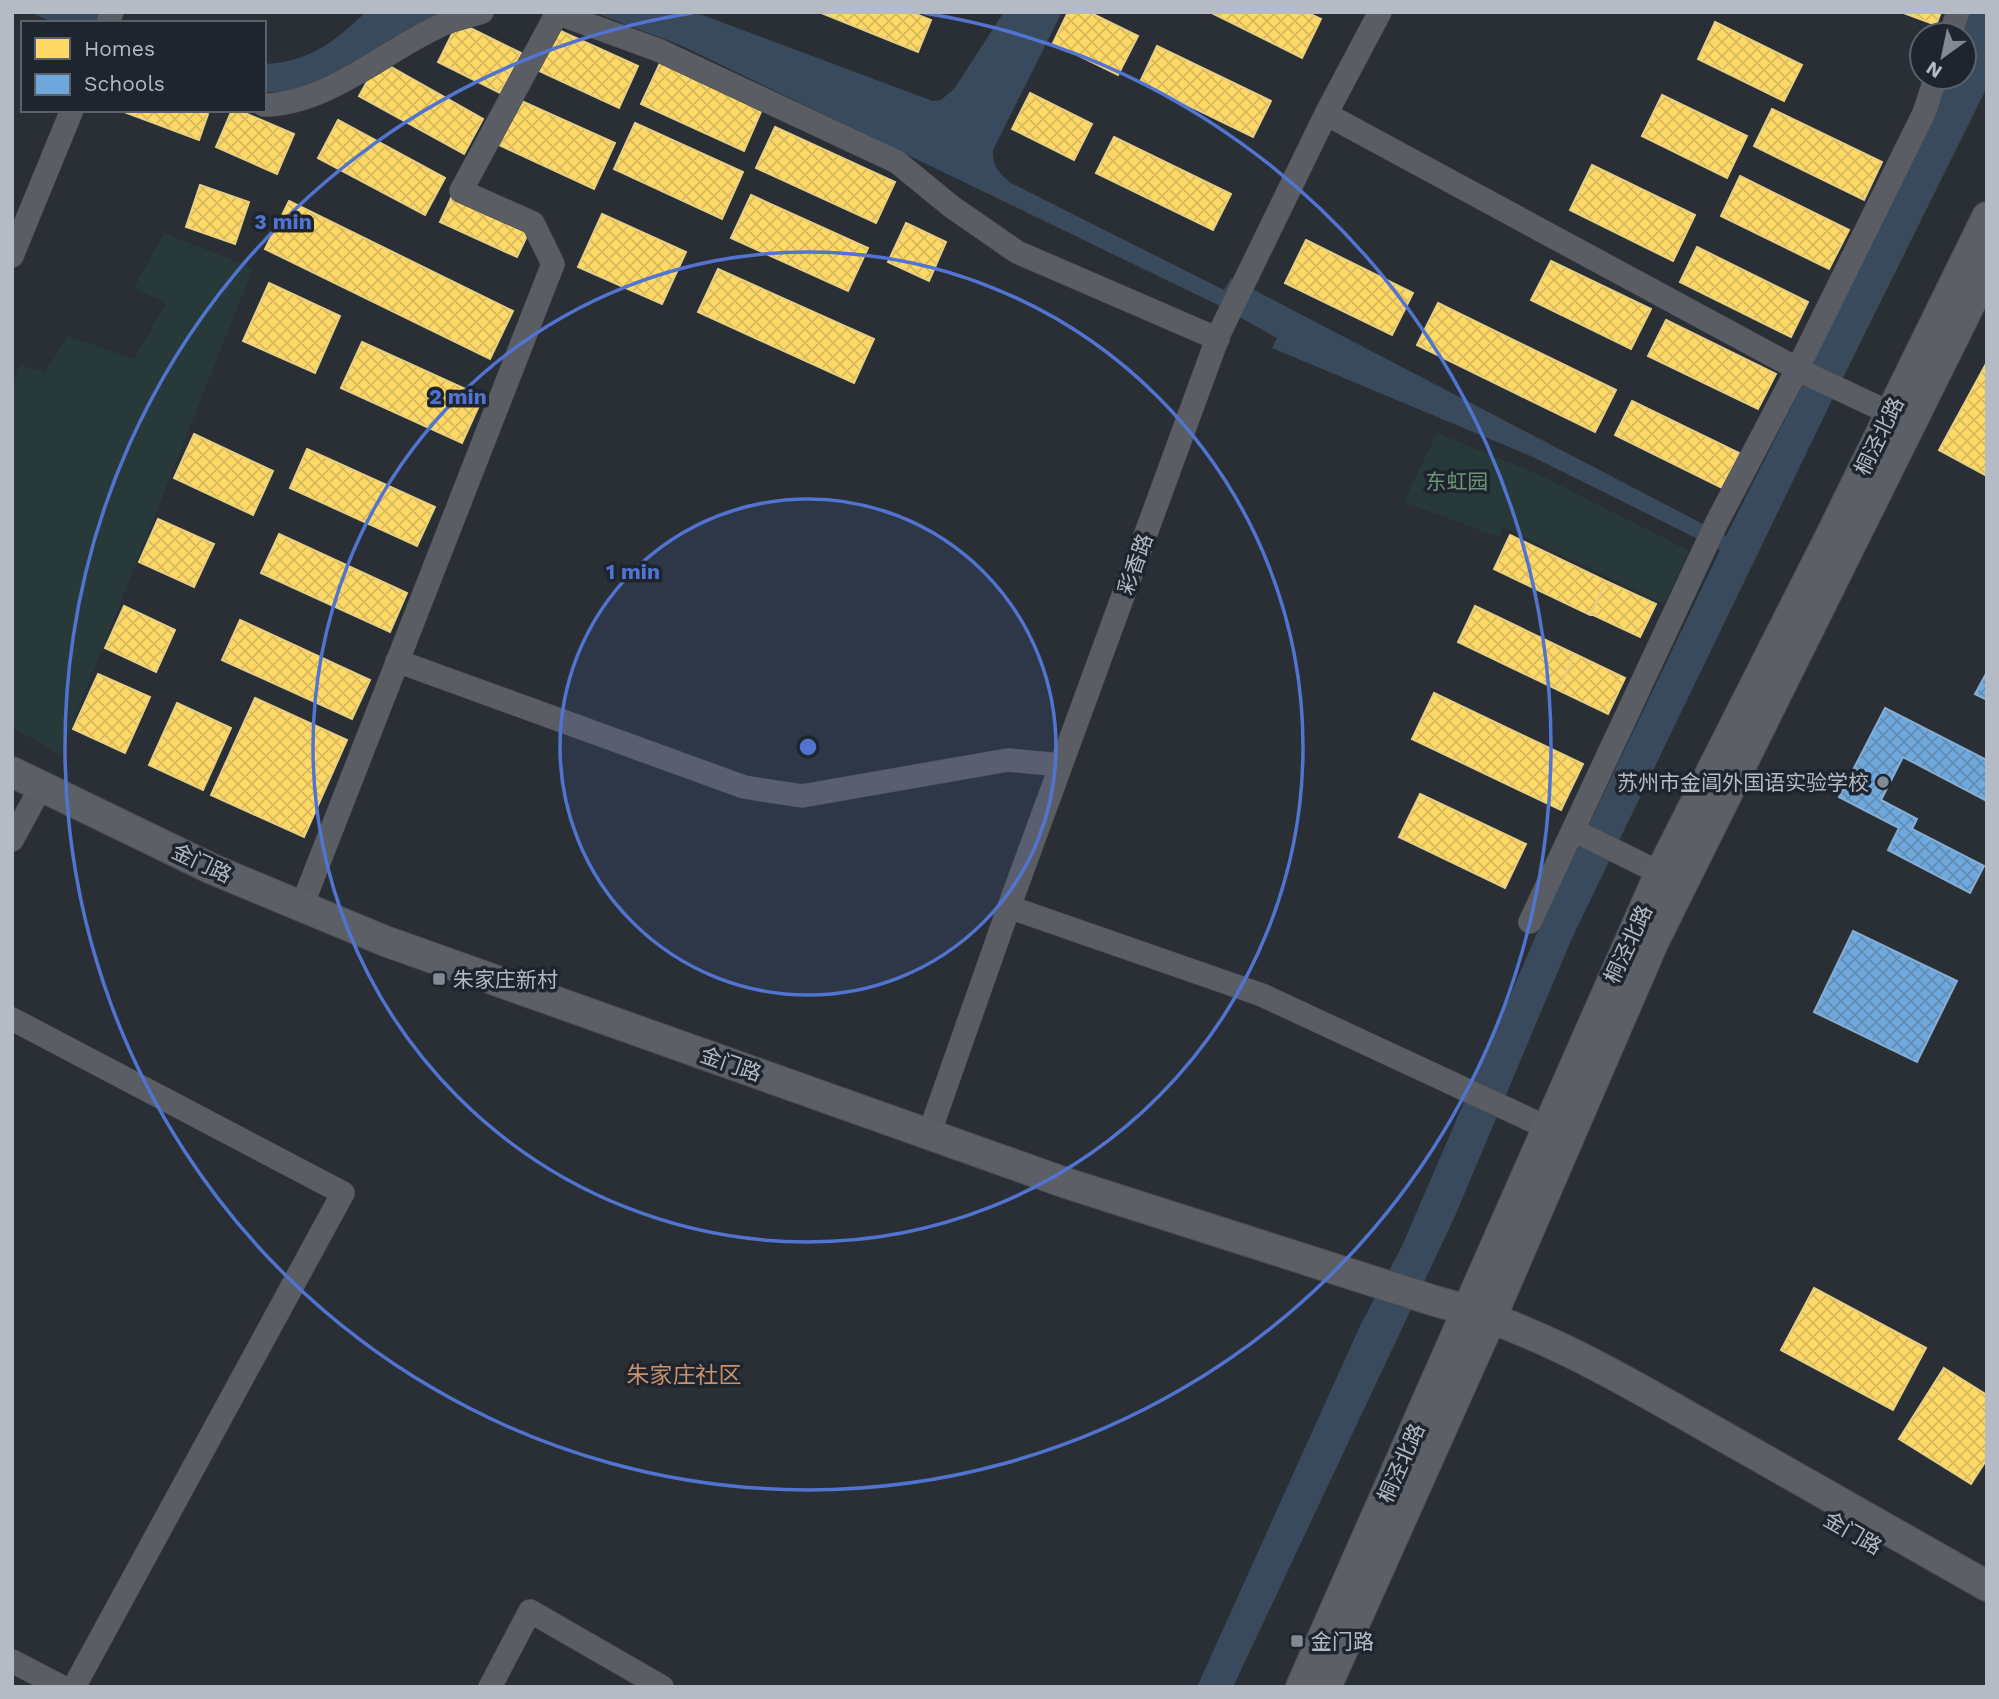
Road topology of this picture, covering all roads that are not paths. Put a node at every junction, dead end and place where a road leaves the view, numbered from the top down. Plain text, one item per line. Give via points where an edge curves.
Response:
1 (482, 12) edge
2 (555, 12) edge
3 (1380, 12) edge
4 (612, 22) edge
5 (1931, 91) edge
6 (266, 105) edge
7 (71, 112) edge
8 (1326, 114) junction
9 (1987, 216) edge
10 (12, 256) edge
11 (1987, 270) edge
12 (1219, 337) junction
13 (1801, 370) junction
14 (1891, 413) junction
15 (397, 661) junction
16 (1061, 765) junction
17 (12, 772) edge
18 (41, 787) junction
19 (1577, 832) junction
20 (12, 840) edge
21 (1660, 873) junction
22 (1009, 907) junction
23 (301, 908) junction
24 (1530, 922) dead end
25 (12, 1019) edge
26 (1548, 1128) junction
27 (929, 1133) junction
28 (1481, 1321) junction
29 (1987, 1586) edge
30 (1987, 1609) edge
31 (12, 1661) edge
32 (62, 1687) edge
33 (74, 1687) edge
34 (490, 1687) edge
35 (663, 1687) edge
36 (1301, 1687) edge
37 (1326, 1687) edge

1 - 6 street via 446,23 313,95
2 - 4 street
2 - 15 street via 461,191 533,223 552,264
3 - 8 street, 彩香路
4 - 12 street via 658,50 897,162 1017,252
5 - 13 street
7 - 10 street
8 - 12 street, 彩香路
8 - 13 street
9 - 14 main road, 桐泾北路
11 - 28 main road, 桐泾北路 via 1672,905
12 - 16 street, 彩香路
13 - 14 street
13 - 19 street via 1703,552
14 - 21 main road, 桐泾北路
15 - 16 street via 744,787 802,796 1008,760
15 - 23 street
16 - 22 street, 彩香路
17 - 18 main road, 金门路
18 - 20 street
18 - 23 main road, 金门路
19 - 21 street
19 - 24 street
21 - 26 main road, 桐泾北路
22 - 26 street via 1262,995
22 - 27 street, 彩香路
23 - 27 main road, 金门路 via 482,977
25 - 33 street via 343,1193
26 - 28 main road, 桐泾北路
27 - 28 main road, 金门路 via 1119,1200 1435,1301
28 - 29 main road, 金门路 via 1535,1335 1592,1363
28 - 30 main road, 金门路
28 - 36 main road, 桐泾北路
28 - 37 main road, 桐泾北路
31 - 32 street
34 - 35 street via 530,1611

